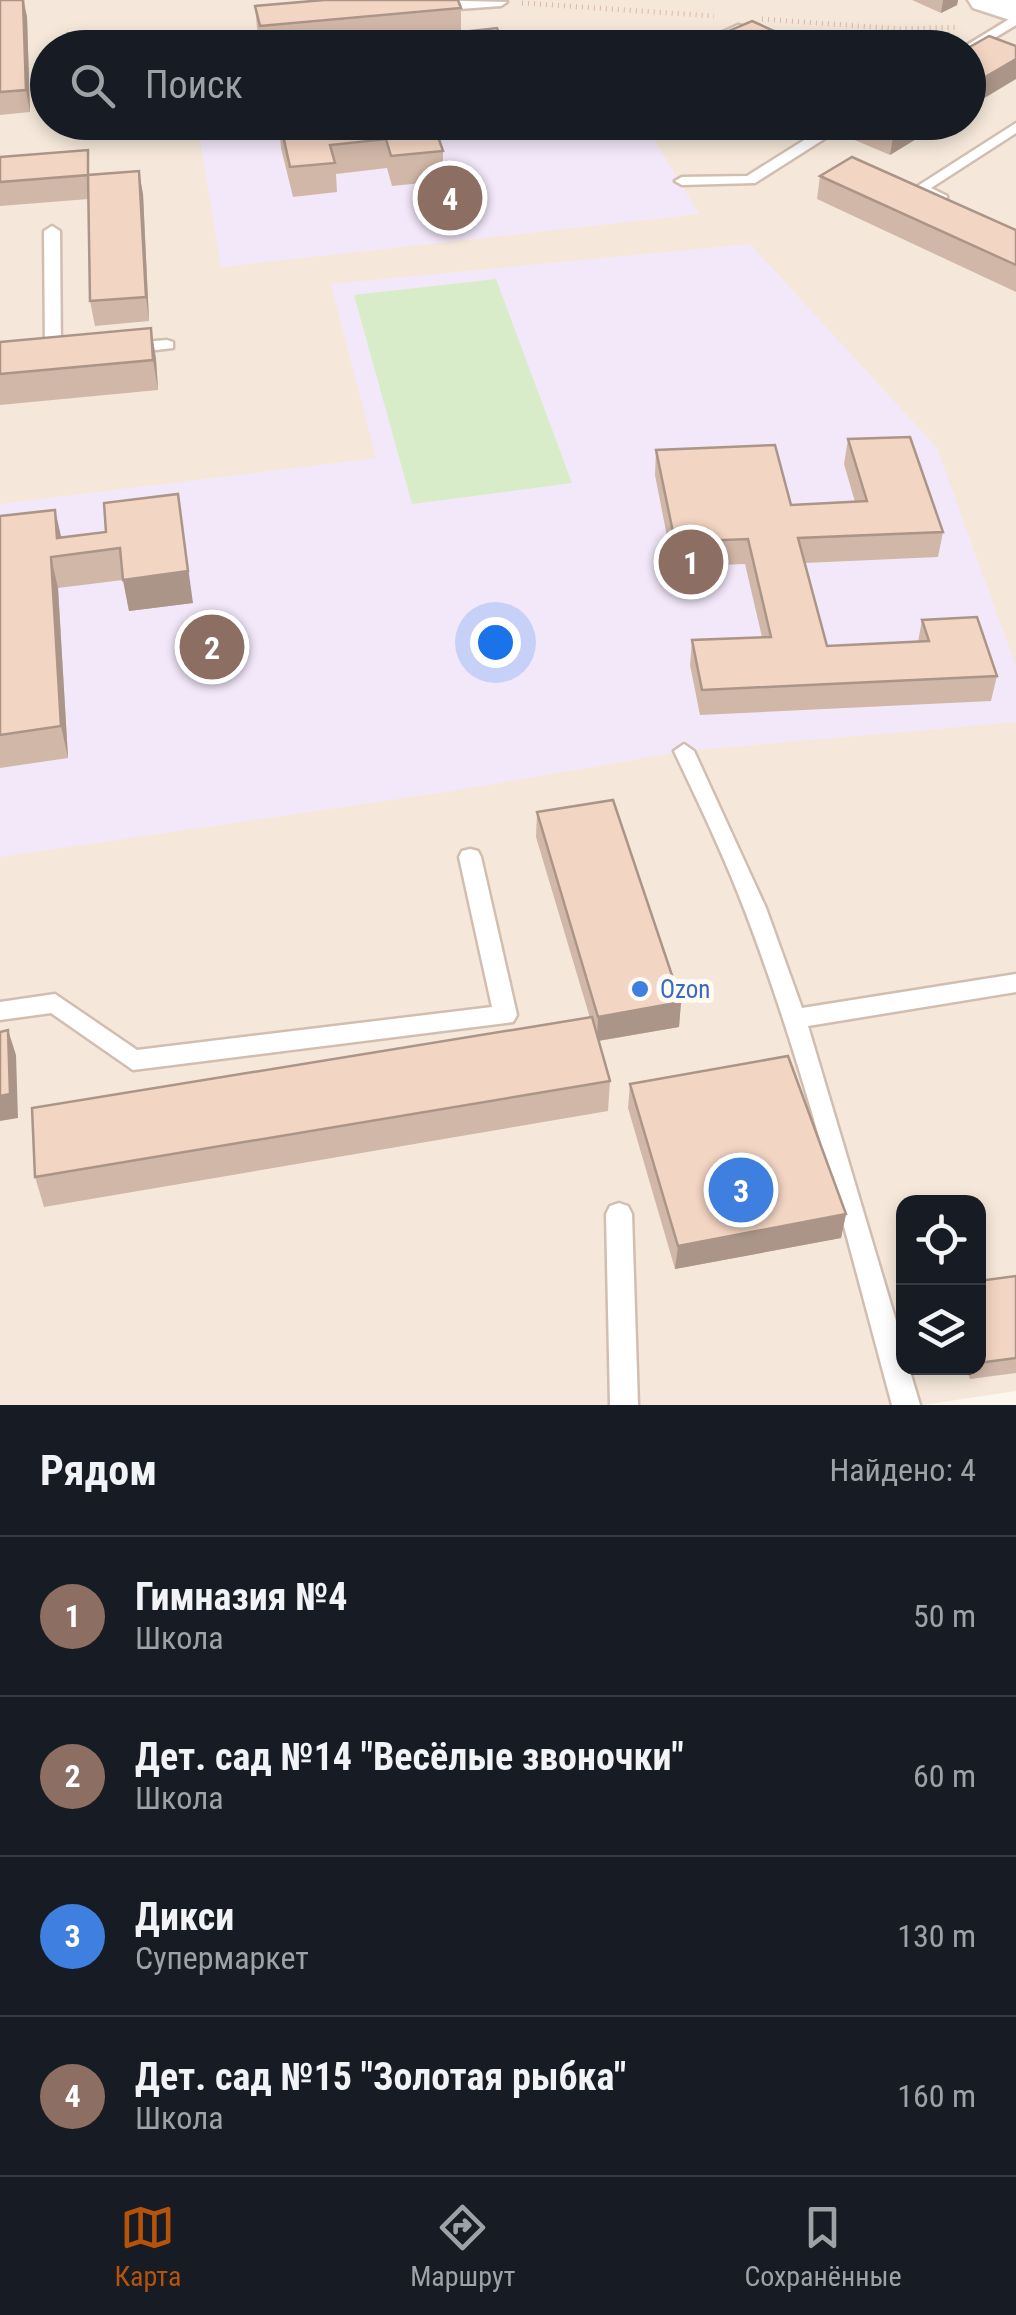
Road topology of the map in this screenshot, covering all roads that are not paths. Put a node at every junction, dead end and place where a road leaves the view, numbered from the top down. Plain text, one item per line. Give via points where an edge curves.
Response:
1 (428, 0) edge
2 (986, 0) edge
3 (501, 2) edge
4 (1016, 11) edge
5 (1016, 19) edge
6 (738, 30) edge
7 (766, 30) edge
8 (986, 37) edge
9 (1016, 127) edge
10 (815, 140) edge
11 (682, 181) dead end
12 (952, 203) edge
13 (52, 231) dead end
14 (167, 345) dead end
15 (110, 350) edge
16 (72, 353) edge
17 (53, 354) junction
18 (0, 359) edge
19 (684, 751) dead end
20 (470, 857) dead end
21 (1016, 984) edge
22 (0, 1012) edge
23 (797, 1018) junction
24 (619, 1214) dead end
25 (624, 1405) edge
26 (906, 1405) edge

1 - 3 lane via 431,7
2 - 4 street
5 - 8 lane
6 - 7 lane via 752,24
9 - 12 lane via 920,188
10 - 11 lane via 750,180
13 - 17 lane
14 - 15 lane
16 - 17 lane
17 - 18 lane
19 - 23 lane via 728,835
20 - 22 lane via 505,1016 133,1060 55,1003
21 - 23 lane
23 - 26 lane
24 - 25 lane

